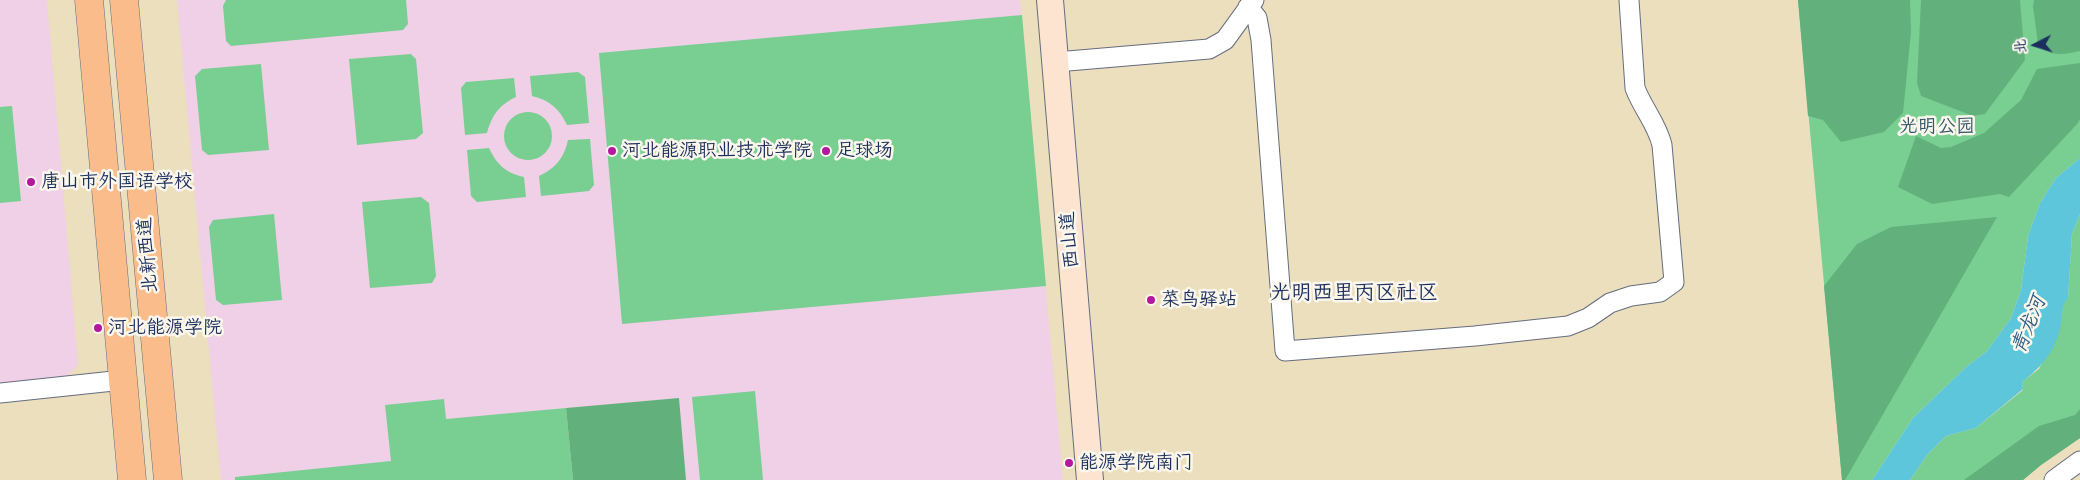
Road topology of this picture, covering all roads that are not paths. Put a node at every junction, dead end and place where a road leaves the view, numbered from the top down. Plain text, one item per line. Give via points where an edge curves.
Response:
1 (89, 0) edge
2 (124, 0) edge
3 (1050, 0) edge
4 (1629, 0) edge
5 (1251, 3) edge
6 (1056, 62) junction
7 (123, 380) junction
8 (0, 393) edge
9 (2080, 461) edge
10 (132, 480) edge
11 (168, 480) edge
12 (1090, 480) edge
13 (2054, 480) edge

1 - 7 main road, 北新西道
2 - 11 main road, 北新西道
3 - 6 street, 西山道
4 - 5 street via 1635,88 1659,130 1662,145 1674,282 1660,292 1610,303 1588,318 1568,326 1285,351 1261,40
5 - 6 street via 1225,40 1209,49
6 - 12 street, 西山道
7 - 8 street
7 - 10 main road, 北新西道
9 - 13 street

